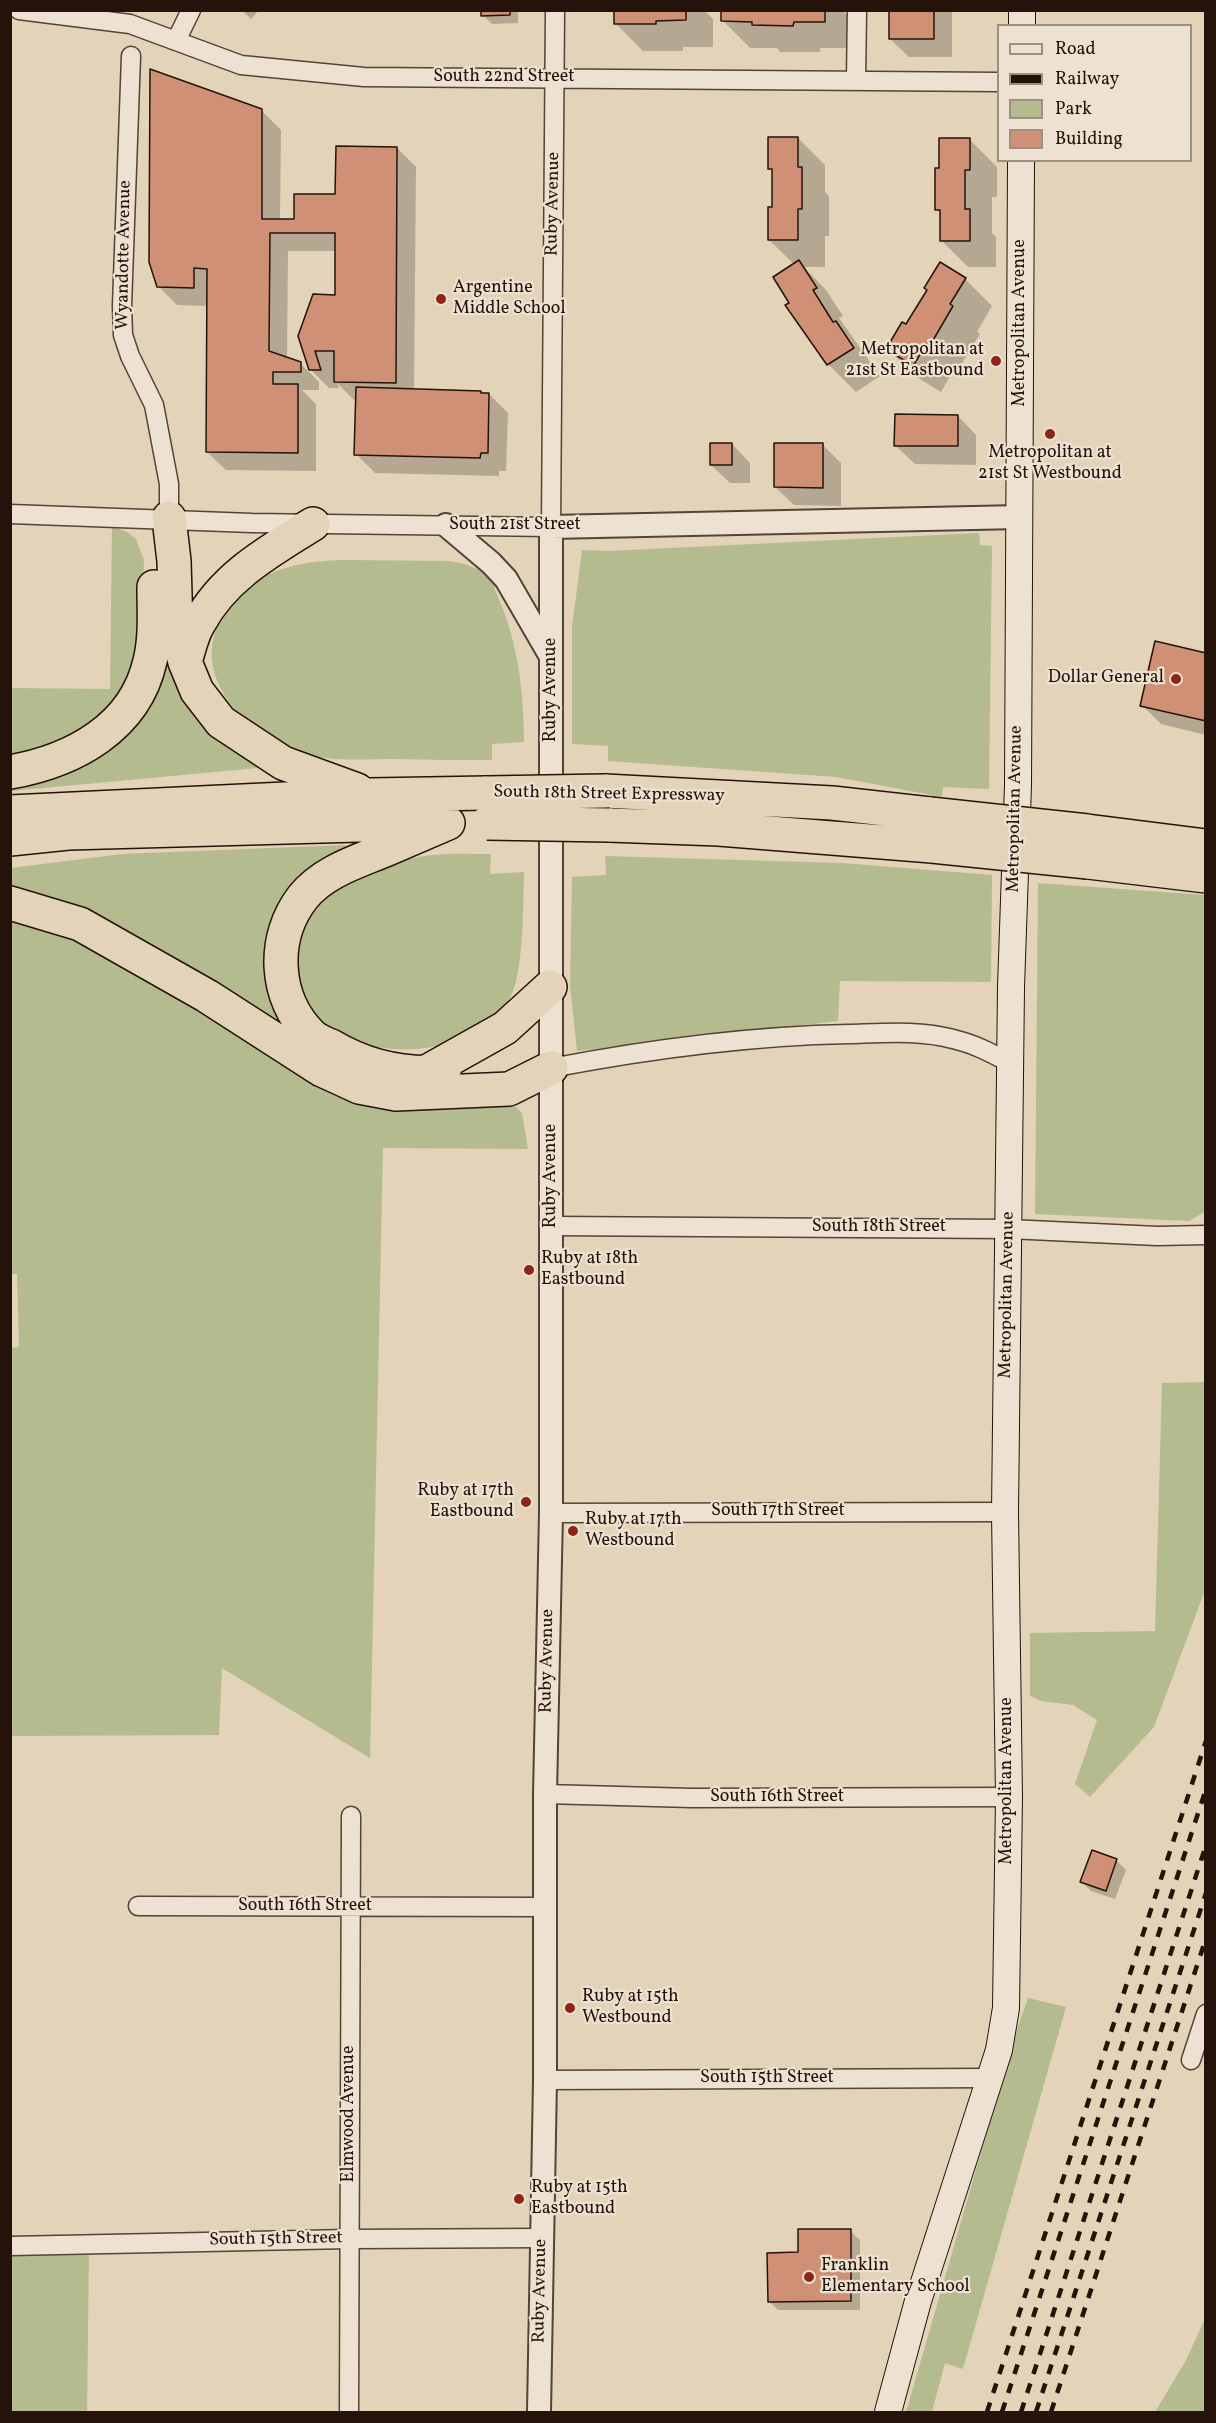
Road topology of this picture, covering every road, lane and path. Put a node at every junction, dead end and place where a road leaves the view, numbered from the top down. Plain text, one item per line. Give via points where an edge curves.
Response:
1 (19, 10) edge
2 (191, 10) edge
3 (555, 10) edge
4 (857, 10) edge
5 (176, 41) junction
6 (131, 56) dead end
7 (555, 78) junction
8 (856, 81) junction
9 (997, 82) edge
10 (1021, 162) edge
11 (10, 514) edge
12 (1020, 517) junction
13 (169, 518) junction
14 (313, 524) junction
15 (446, 525) junction
16 (551, 527) junction
17 (552, 658) junction
18 (185, 662) junction
19 (10, 772) edge
20 (370, 795) junction
21 (487, 808) junction
22 (10, 812) edge
23 (448, 823) junction
24 (10, 839) edge
25 (1206, 846) edge
26 (1088, 847) junction
27 (1206, 876) edge
28 (10, 903) edge
29 (550, 987) junction
30 (1012, 1065) junction
31 (551, 1068) junction
32 (423, 1074) junction
33 (552, 1226) junction
34 (1009, 1228) junction
35 (1206, 1235) edge
36 (1005, 1512) junction
37 (551, 1513) junction
38 (545, 1794) junction
39 (1009, 1797) junction
40 (351, 1816) dead end
41 (138, 1906) dead end
42 (352, 1907) junction
43 (544, 1907) junction
44 (1206, 2014) edge
45 (1191, 2061) dead end
46 (990, 2079) junction
47 (545, 2080) junction
48 (542, 2238) junction
49 (349, 2239) junction
50 (10, 2246) edge
51 (349, 2412) edge
52 (539, 2412) edge
53 (888, 2412) edge

1 - 5 street, South 22nd Street via 130,24
2 - 5 street
3 - 7 street, Ruby Avenue
4 - 8 street
5 - 7 street, South 22nd Street via 241,65 364,77
6 - 13 street, Wyandotte Avenue via 123,335 154,405 169,484
7 - 8 street, South 22nd Street
7 - 16 street, Ruby Avenue
8 - 9 street, South 22nd Street
10 - 12 main road, Metropolitan Avenue
11 - 13 street, South 21st Street
12 - 16 street, South 21st Street
12 - 30 main road, Metropolitan Avenue
13 - 14 street, South 21st Street
13 - 18 highway via 176,628
13 - 19 highway via 155,556 154,628 150,661 140,690 123,715 95,741 61,759
14 - 15 street, South 21st Street
14 - 18 highway via 222,588 198,623
15 - 16 street, South 21st Street
15 - 17 street via 506,579
16 - 17 street, Ruby Avenue
17 - 29 street, Ruby Avenue
18 - 20 highway via 197,690 221,722 283,763
20 - 21 highway, South 18th Street Expressway
20 - 22 highway, South 18th Street Expressway
21 - 23 highway, South 18th Street Expressway
21 - 26 highway, South 18th Street Expressway, bridge via 609,825 719,829 932,846
21 - 26 highway, South 18th Street Expressway, bridge via 605,791 832,803 930,814
23 - 24 highway, South 18th Street Expressway via 79,833
23 - 32 highway via 350,863 326,878 303,897 281,945 280,977 291,1008 312,1035 344,1054 387,1070
25 - 26 highway, South 18th Street Expressway
26 - 27 highway, South 18th Street Expressway
28 - 31 highway via 80,924 207,996 322,1070 359,1087 396,1094 509,1089
29 - 31 street, Ruby Avenue
29 - 32 highway via 505,1028
30 - 31 street via 952,1038 910,1033 787,1035 635,1052
30 - 34 main road, Metropolitan Avenue
31 - 32 highway via 510,1066
31 - 33 street, Ruby Avenue
33 - 34 street, South 18th Street
33 - 37 street, Ruby Avenue
34 - 35 street, South 18th Street
34 - 36 main road, Metropolitan Avenue
36 - 37 street, South 17th Street
36 - 39 main road, Metropolitan Avenue
37 - 38 street, Ruby Avenue
38 - 39 street, South 16th Street via 692,1798
38 - 43 street, Ruby Avenue
39 - 46 main road, Metropolitan Avenue via 1006,2008
40 - 42 street, Elmwood Avenue
41 - 42 street, South 16th Street
42 - 43 street, South 16th Street
42 - 49 street, Elmwood Avenue
43 - 47 street, Ruby Avenue
44 - 45 street
46 - 47 street, South 15th Street
46 - 53 main road, Metropolitan Avenue via 918,2301
47 - 48 street, Ruby Avenue
48 - 49 street, South 15th Street
48 - 52 street, Ruby Avenue
49 - 50 street, South 15th Street
49 - 51 street, Elmwood Avenue

